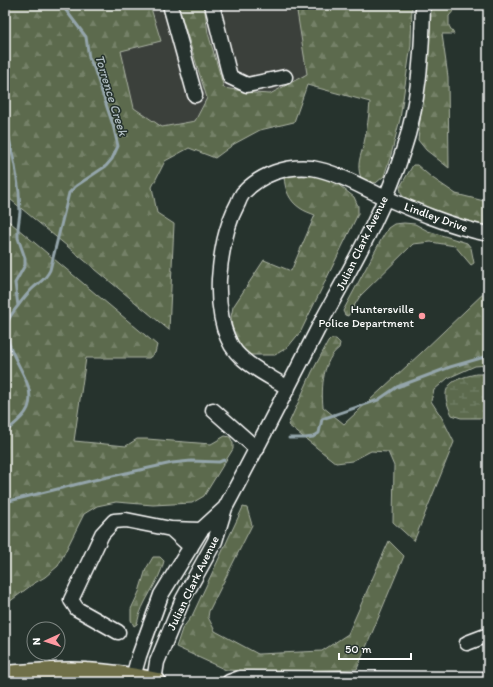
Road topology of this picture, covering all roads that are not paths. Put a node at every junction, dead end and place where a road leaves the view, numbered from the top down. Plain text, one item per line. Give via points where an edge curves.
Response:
1 (170, 5) edge
2 (212, 5) edge
3 (423, 5) edge
4 (285, 77) dead end
5 (196, 95) dead end
6 (385, 198) junction
7 (488, 234) edge
8 (288, 388) junction
9 (213, 410) dead end
10 (257, 449) junction
11 (225, 508) junction
12 (171, 529) junction
13 (201, 530) junction
14 (191, 547) junction
15 (118, 632) dead end
16 (488, 635) edge
17 (466, 643) dead end
18 (5, 675) edge
19 (133, 677) junction
20 (488, 679) edge
21 (155, 682) edge
22 (229, 682) edge

1 - 5 street
2 - 4 street via 230,77 247,85
3 - 6 street, Julian Clark Avenue via 421,65 409,129
6 - 7 street, Lindley Drive via 427,216
6 - 8 street, Julian Clark Avenue
6 - 8 street, Lindley Drive via 337,175 312,168 292,168 273,172 257,181 243,194 234,210 225,232 219,284 221,316 226,336 236,352
8 - 10 street, Julian Clark Avenue
9 - 10 street
10 - 11 street, Julian Clark Avenue
11 - 13 street, Julian Clark Avenue
11 - 21 street, Julian Clark Avenue via 215,541 183,599 157,662
12 - 13 street
12 - 14 street
12 - 15 street via 126,520 114,521 102,534 71,600 77,609
13 - 14 street, Julian Clark Avenue
14 - 19 street, Julian Clark Avenue via 161,595
16 - 17 street
18 - 19 main road via 86,672
19 - 21 main road
20 - 22 street via 240,678

